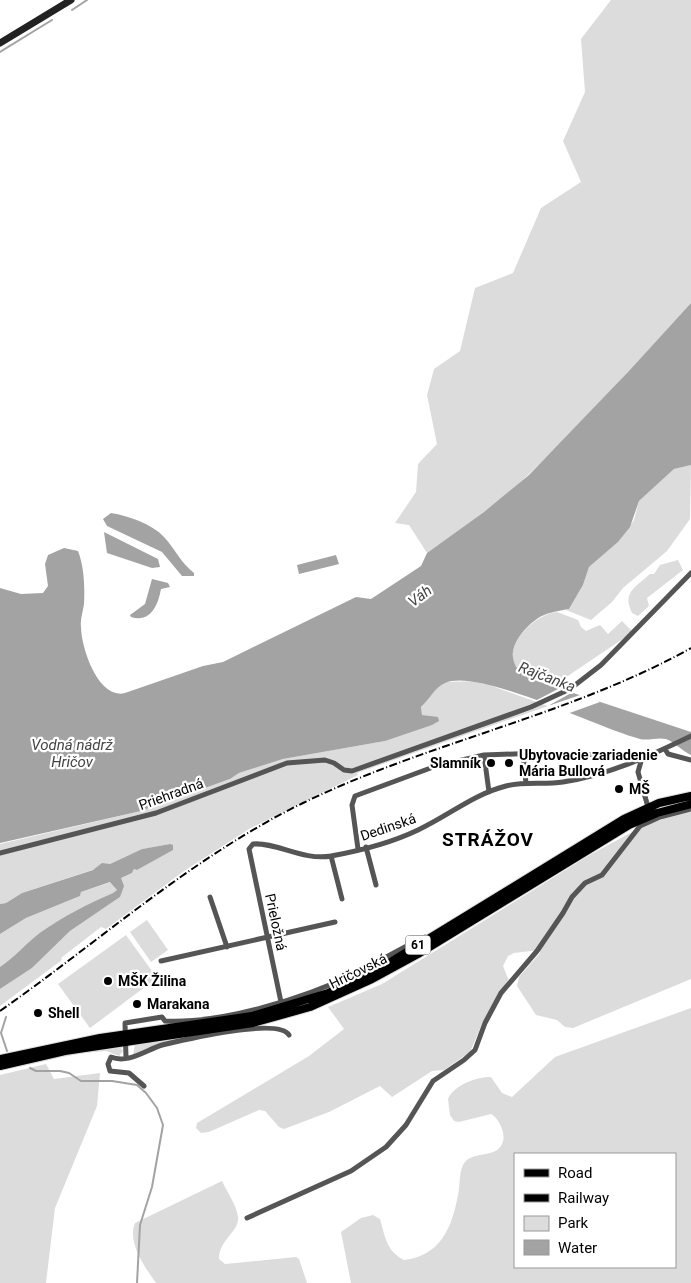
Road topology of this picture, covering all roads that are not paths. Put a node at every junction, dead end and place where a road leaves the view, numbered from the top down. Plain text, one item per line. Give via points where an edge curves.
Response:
1 (72, 0) edge
2 (0, 43) edge
3 (691, 573) edge
4 (691, 736) edge
5 (667, 748) junction
6 (523, 754) junction
7 (484, 755) junction
8 (644, 756) junction
9 (691, 760) edge
10 (526, 782) junction
11 (489, 792) junction
12 (691, 796) edge
13 (691, 804) edge
14 (648, 807) junction
15 (691, 809) edge
16 (250, 846) joint
17 (366, 847) junction
18 (358, 849) junction
19 (0, 853) edge
20 (331, 856) junction
21 (376, 885) dead end
22 (210, 897) dead end
23 (342, 899) dead end
24 (335, 922) dead end
25 (438, 932) junction
26 (268, 938) junction
27 (227, 947) junction
28 (161, 962) dead end
29 (281, 1002) junction
30 (166, 1025) junction
31 (289, 1035) dead end
32 (125, 1038) junction
33 (126, 1058) junction
34 (0, 1060) edge
35 (0, 1066) edge
36 (144, 1086) dead end
37 (247, 1218) dead end

1 - 2 main road
3 - 19 street, Priehradná via 601,665 570,689 539,704 352,771 325,760 287,763 156,813
4 - 5 street
5 - 8 street
5 - 9 street via 668,754
6 - 7 street
6 - 8 street
6 - 10 street
7 - 11 street
7 - 18 street via 436,766 356,795 352,805
8 - 10 street, Dedinská via 583,779 546,784
8 - 14 street via 638,772
10 - 11 street, Dedinská
11 - 17 street, Dedinská via 418,830
12 - 14 main road, Hričovská / 61
13 - 32 main road, Hričovská / 61 via 656,813 629,825 418,954 331,999 266,1020
14 - 25 main road, Hričovská / 61 via 607,828
15 - 37 street via 640,826 602,874 585,883 572,897 537,951 501,993 475,1050 433,1082 406,1125 386,1147 351,1171
16 - 20 street, Dedinská via 257,843 296,854
16 - 26 street, Prieložná
17 - 18 street, Dedinská
17 - 21 street
18 - 20 street, Dedinská
20 - 23 street
22 - 27 street
24 - 26 street
25 - 29 street, Hričovská via 337,982
25 - 30 main road, Hričovská / 61 via 369,974 308,1000 252,1016
26 - 27 street
26 - 29 street, Prieložná
27 - 28 street
29 - 30 street, Hričovská
30 - 32 main road, Hričovská / 61
30 - 32 street, Hričovská via 162,1017 125,1023
31 - 33 street via 282,1029 261,1028 225,1033 176,1041
32 - 33 street
32 - 34 main road, Hričovská / 61 via 61,1046
32 - 35 main road, Hričovská / 61
33 - 36 street via 111,1057 110,1071 129,1073

